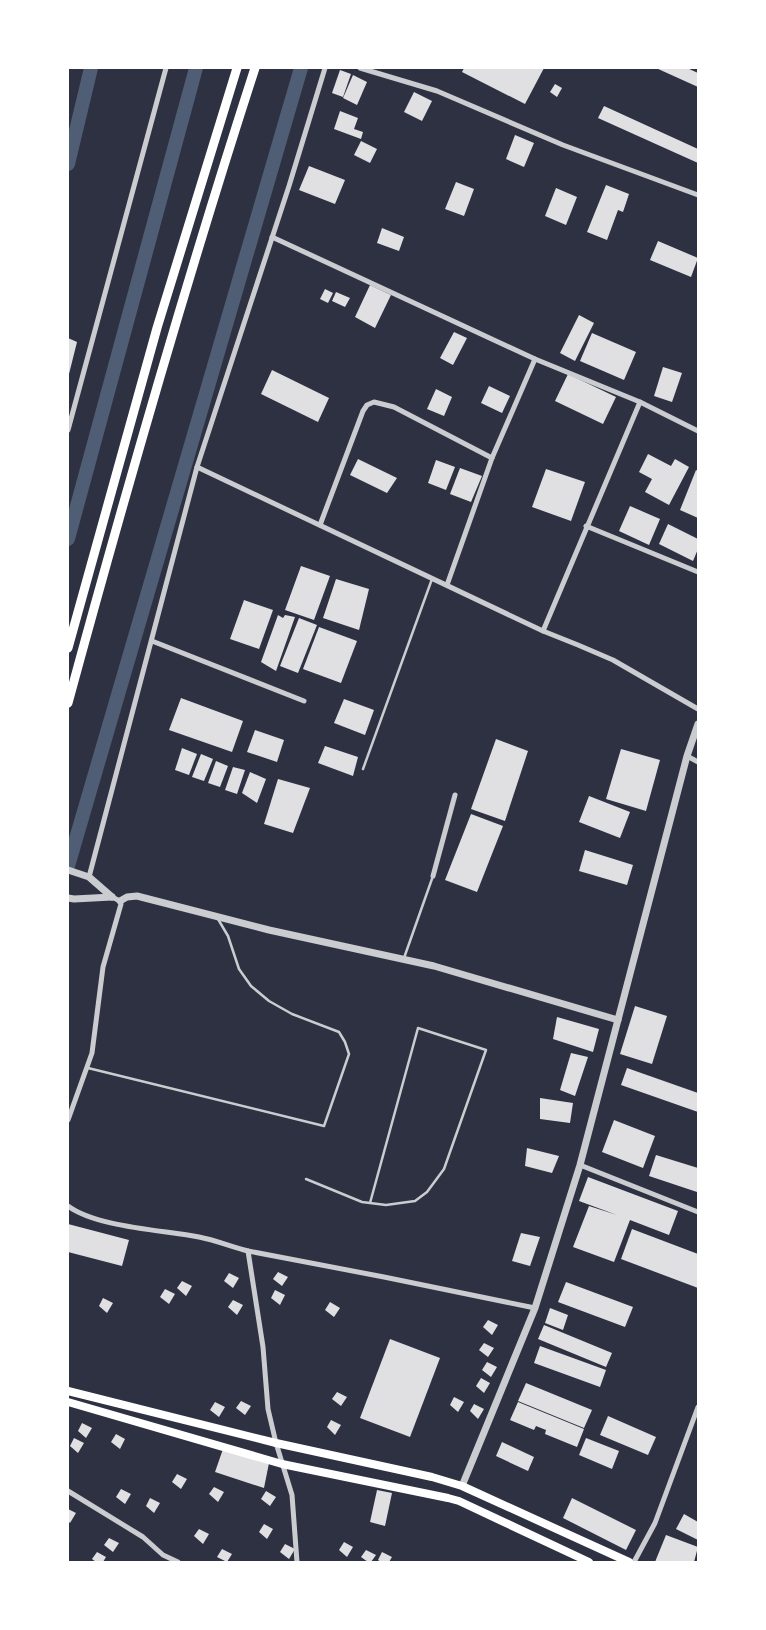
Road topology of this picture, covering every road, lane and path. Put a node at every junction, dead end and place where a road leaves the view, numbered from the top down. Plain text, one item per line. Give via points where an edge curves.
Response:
1 (166, 68) edge
2 (237, 68) edge
3 (254, 68) edge
4 (325, 68) edge
5 (360, 68) edge
6 (698, 195) edge
7 (272, 236) junction
8 (535, 359) junction
9 (640, 402) junction
10 (68, 430) edge
11 (698, 431) edge
12 (492, 458) junction
13 (197, 467) junction
14 (320, 525) junction
15 (586, 526) junction
16 (698, 572) edge
17 (432, 578) junction
18 (447, 585) junction
19 (543, 632) junction
20 (152, 641) junction
21 (68, 648) edge
22 (304, 701) dead end
23 (68, 703) edge
24 (698, 709) edge
25 (698, 728) edge
26 (687, 756) junction
27 (698, 762) edge
28 (363, 769) dead end
29 (455, 795) dead end
30 (68, 870) edge
31 (86, 876) junction
32 (433, 876) joint
33 (112, 897) junction
34 (71, 898) edge
35 (120, 901) junction
36 (216, 916) junction
37 (403, 959) junction
38 (618, 1020) junction
39 (88, 1068) junction
40 (68, 1120) edge
41 (580, 1165) junction
42 (306, 1179) dead end
43 (370, 1203) junction
44 (68, 1206) edge
45 (698, 1212) edge
46 (248, 1251) junction
47 (535, 1308) junction
48 (68, 1391) edge
49 (68, 1402) edge
50 (698, 1407) edge
51 (276, 1443) junction
52 (282, 1464) junction
53 (462, 1486) junction
54 (68, 1491) edge
55 (178, 1562) edge
56 (297, 1562) edge
57 (590, 1562) edge
58 (629, 1562) edge
59 (634, 1562) edge

1 - 10 street
2 - 21 main road via 157,328
3 - 23 main road via 133,468
4 - 7 street
5 - 6 street via 437,91 563,145
7 - 8 street
7 - 13 street
8 - 9 street
8 - 12 street
9 - 11 street
9 - 15 street
12 - 14 street via 394,407 374,402 363,411
12 - 18 street
13 - 14 street
13 - 20 street
14 - 17 street
15 - 16 street
15 - 19 street
17 - 18 street
17 - 28 lane
18 - 19 street
19 - 24 street via 613,660
20 - 22 street
20 - 31 street
25 - 26 street
26 - 27 street
26 - 38 street
29 - 32 street
30 - 31 street
31 - 33 street
32 - 37 lane
33 - 34 street
33 - 35 street
35 - 36 street via 137,896
35 - 39 street via 104,967
36 - 37 street
36 - 39 lane via 228,936 239,969 251,986 292,1014 339,1032 345,1042 349,1054 324,1126
37 - 38 street
38 - 41 street
39 - 40 street
41 - 45 street
41 - 47 street
42 - 43 lane
43 - 43 lane via 386,1205 415,1201 427,1192 444,1169 486,1050 418,1028
44 - 46 street via 83,1215 112,1223 201,1238
46 - 47 street
46 - 51 street via 268,1409
47 - 53 street
48 - 51 main road
49 - 52 main road
50 - 59 street via 655,1523
51 - 52 street
51 - 53 main road
52 - 56 street via 292,1495
52 - 57 main road via 459,1501
53 - 58 main road
54 - 55 street

